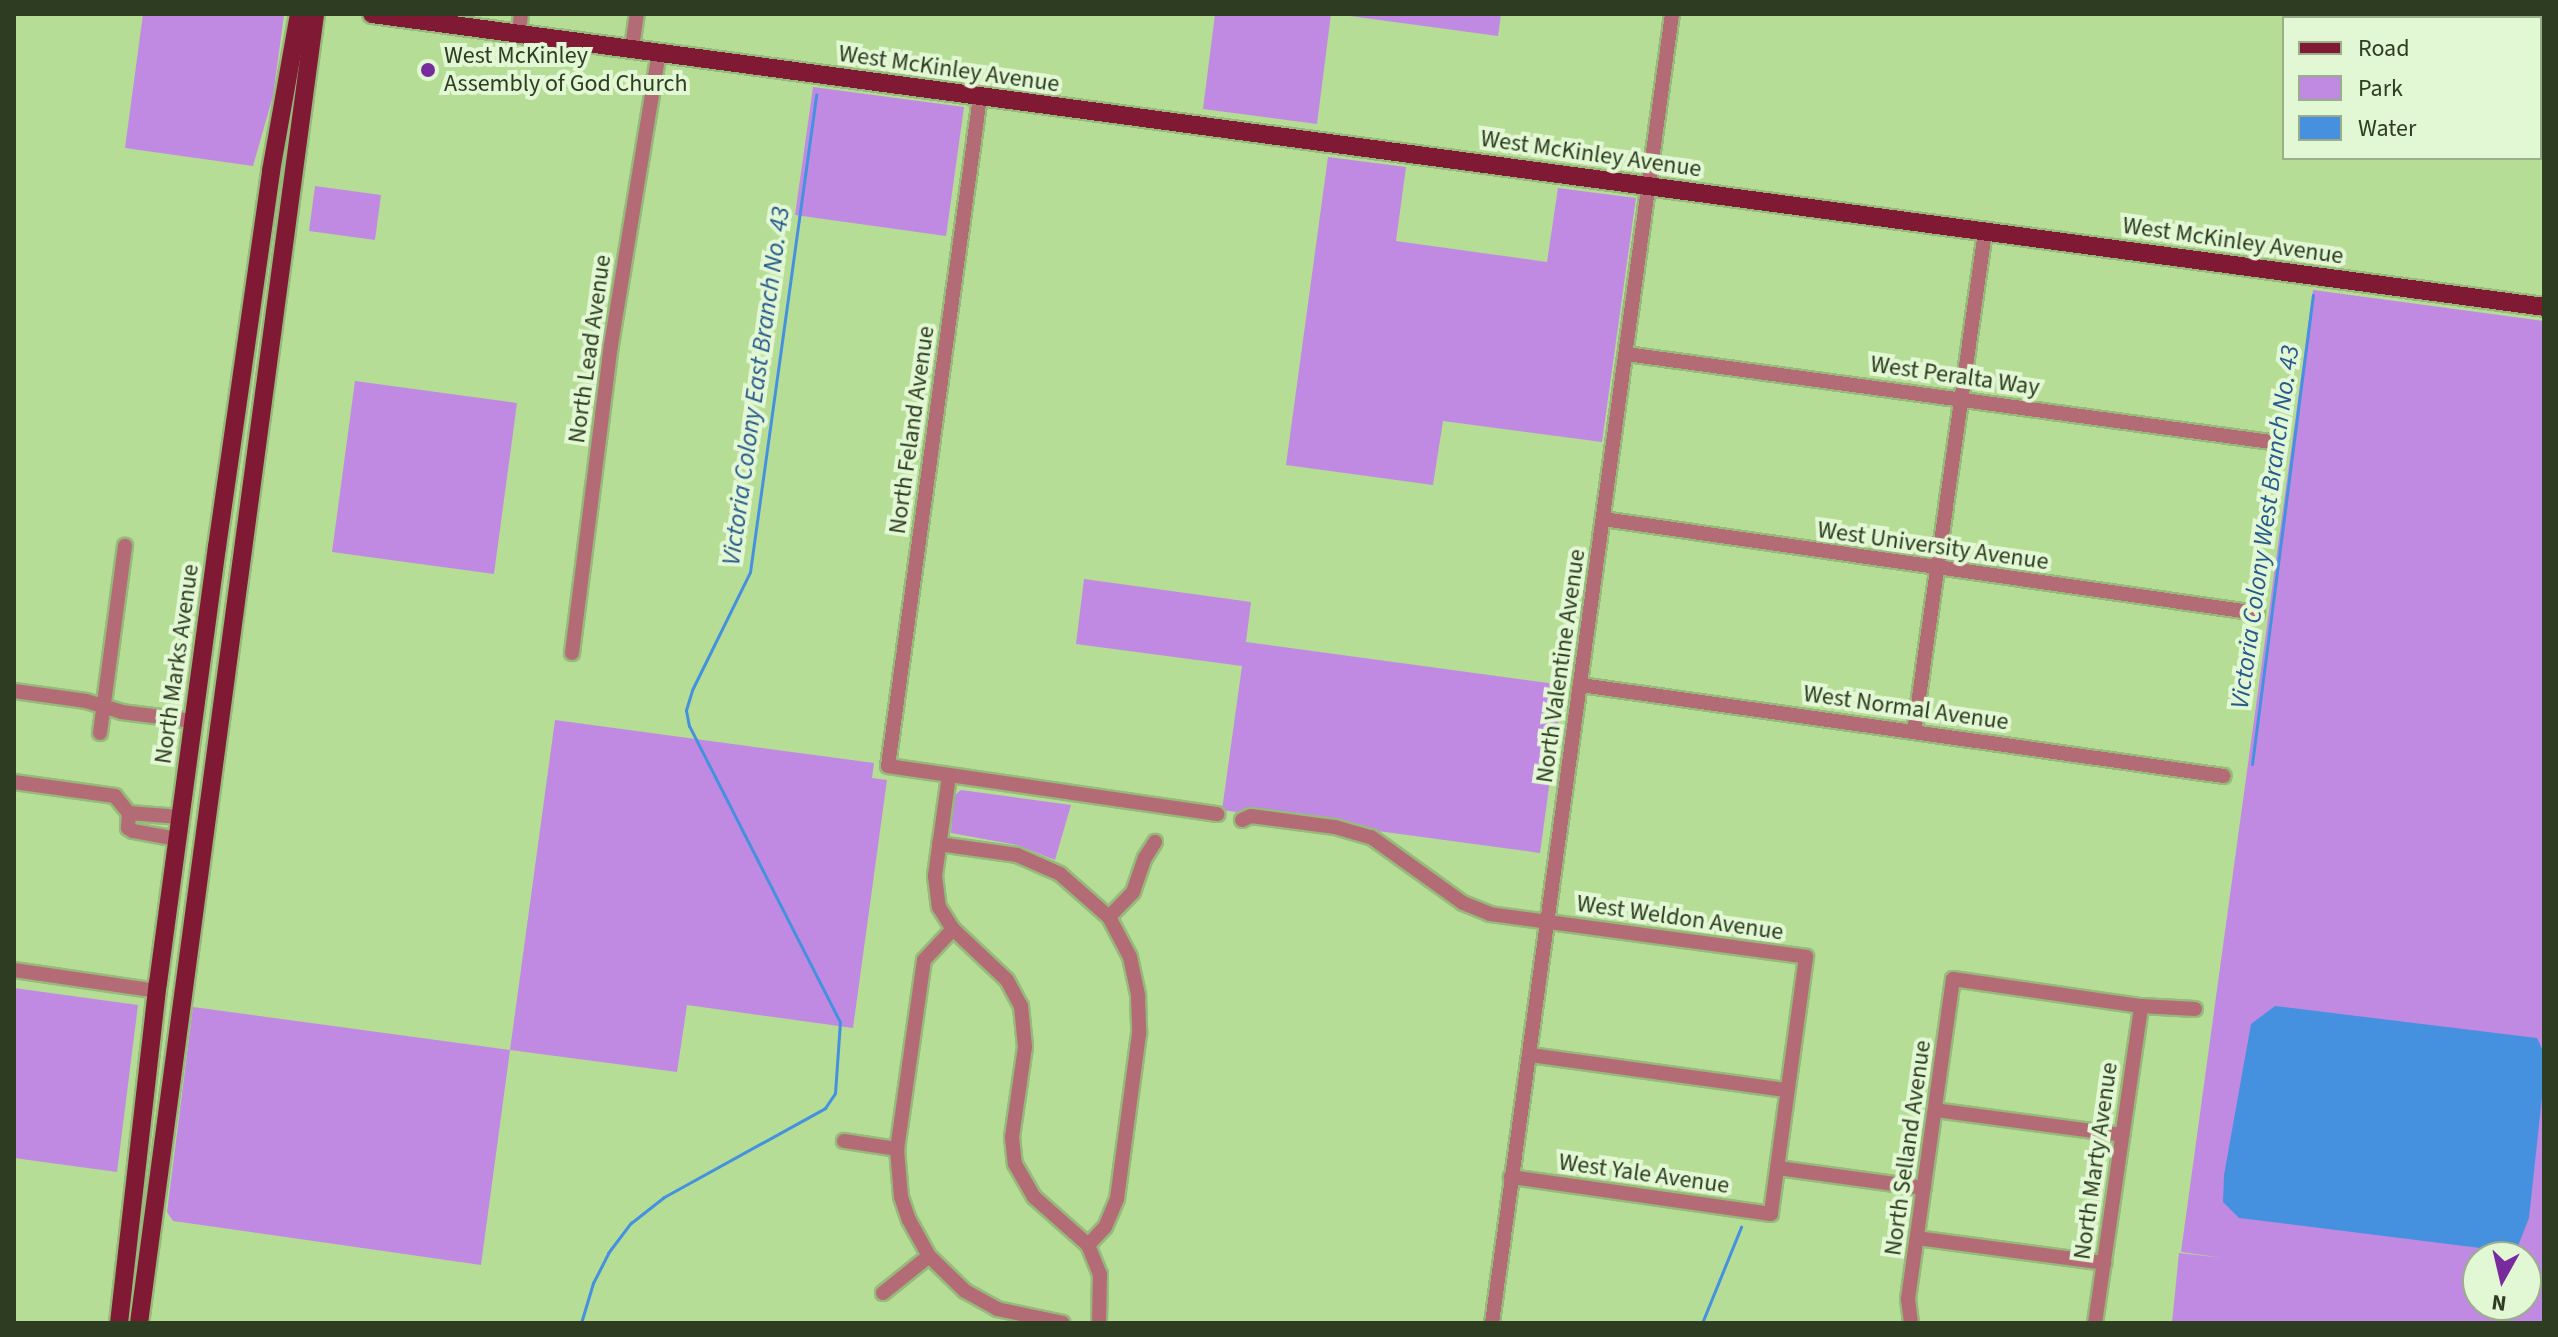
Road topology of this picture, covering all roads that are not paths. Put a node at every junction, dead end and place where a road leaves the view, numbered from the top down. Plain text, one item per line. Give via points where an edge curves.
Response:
1 (299, 14) edge
2 (315, 14) edge
3 (372, 14) edge
4 (521, 14) edge
5 (637, 14) edge
6 (1672, 14) edge
7 (519, 33) junction
8 (632, 48) junction
9 (659, 52) junction
10 (980, 97) junction
11 (1649, 186) junction
12 (1985, 232) junction
13 (2544, 307) edge
14 (1626, 354) junction
15 (244, 358) junction
16 (1960, 399) junction
17 (2278, 443) dead end
18 (253, 469) junction
19 (1603, 519) junction
20 (125, 546) dead end
21 (1936, 569) junction
22 (2257, 613) dead end
23 (572, 653) dead end
24 (200, 673) junction
25 (226, 677) junction
26 (1581, 685) junction
27 (14, 691) edge
28 (103, 706) junction
29 (193, 721) junction
30 (1914, 732) junction
31 (100, 733) dead end
32 (949, 776) junction
33 (2224, 776) dead end
34 (14, 782) edge
35 (129, 813) junction
36 (150, 814) junction
37 (1218, 814) dead end
38 (180, 817) junction
39 (1242, 820) dead end
40 (147, 834) junction
41 (177, 839) junction
42 (1155, 842) dead end
43 (939, 844) junction
44 (1109, 917) junction
45 (1549, 922) junction
46 (953, 929) junction
47 (14, 970) edge
48 (158, 991) junction
49 (2141, 1006) junction
50 (2195, 1009) dead end
51 (1530, 1055) junction
52 (1786, 1090) junction
53 (1935, 1110) junction
54 (2122, 1135) junction
55 (844, 1141) dead end
56 (897, 1149) junction
57 (1778, 1168) junction
58 (1511, 1177) junction
59 (1924, 1188) junction
60 (1917, 1238) junction
61 (1088, 1245) junction
62 (929, 1256) junction
63 (2104, 1263) junction
64 (883, 1293) dead end
65 (119, 1323) edge
66 (139, 1323) edge
67 (1063, 1323) edge
68 (1099, 1323) edge
69 (1492, 1323) edge
70 (1911, 1323) edge
71 (2095, 1323) edge

1 - 15 main road, North Marks Avenue
2 - 18 main road, North Marks Avenue
3 - 7 main road, West McKinley Avenue
4 - 7 street
5 - 8 street
6 - 11 street, North Valentine Avenue
7 - 8 main road, West McKinley Avenue
8 - 9 main road, West McKinley Avenue
9 - 10 main road, West McKinley Avenue
9 - 23 street, North Lead Avenue via 611,345
10 - 11 main road, West McKinley Avenue
10 - 32 street, North Feland Avenue via 889,768
11 - 12 main road, West McKinley Avenue
11 - 14 street, North Valentine Avenue
12 - 13 main road, West McKinley Avenue
12 - 16 street
14 - 16 street, West Peralta Way
14 - 19 street, North Valentine Avenue
15 - 18 main road via 252,365 254,378
15 - 24 main road, North Marks Avenue
16 - 17 street, West Peralta Way
16 - 21 street
18 - 25 main road, North Marks Avenue
19 - 21 street, West University Avenue
19 - 26 street, North Valentine Avenue
20 - 28 street
21 - 22 street, West University Avenue
21 - 30 street
24 - 25 main road
24 - 29 main road, North Marks Avenue
25 - 66 main road, North Marks Avenue
26 - 30 street, West Normal Avenue
26 - 45 street, North Valentine Avenue
27 - 28 street
28 - 29 street
28 - 31 street
29 - 38 main road, North Marks Avenue
30 - 33 street, West Normal Avenue
32 - 37 street
32 - 43 street
34 - 35 street via 115,796
35 - 36 street
35 - 40 street via 128,828
36 - 38 street
36 - 40 street
38 - 41 main road, North Marks Avenue
39 - 45 street, West Weldon Avenue via 1251,816 1335,827 1371,837 1463,903 1490,914
40 - 41 street
41 - 48 main road, North Marks Avenue
42 - 44 street via 1133,892
43 - 44 street via 1034,861 1079,887
43 - 46 street via 935,890
44 - 61 street via 1136,976 1139,1034 1117,1199 1105,1227
45 - 51 street, North Valentine Avenue
45 - 52 street, West Weldon Avenue via 1806,957
46 - 56 street via 924,960
46 - 61 street via 1007,980 1021,1006 1025,1047 1012,1137 1019,1176 1034,1197
47 - 48 street
48 - 65 main road, North Marks Avenue
49 - 50 street
49 - 53 street, North Selland Avenue via 1953,979
49 - 54 street, North Marty Avenue
51 - 52 street
51 - 58 street, North Valentine Avenue
52 - 57 street
53 - 54 street
53 - 59 street, North Selland Avenue
54 - 63 street, North Marty Avenue
55 - 56 street
56 - 62 street via 901,1197
57 - 58 street, West Yale Avenue via 1771,1214
57 - 59 street
58 - 69 street, North Valentine Avenue
59 - 60 street, North Selland Avenue
60 - 63 street
60 - 70 street, North Selland Avenue via 1908,1299
61 - 68 street via 1103,1289
62 - 64 street
62 - 67 street via 965,1291 997,1309
63 - 71 street, North Marty Avenue

